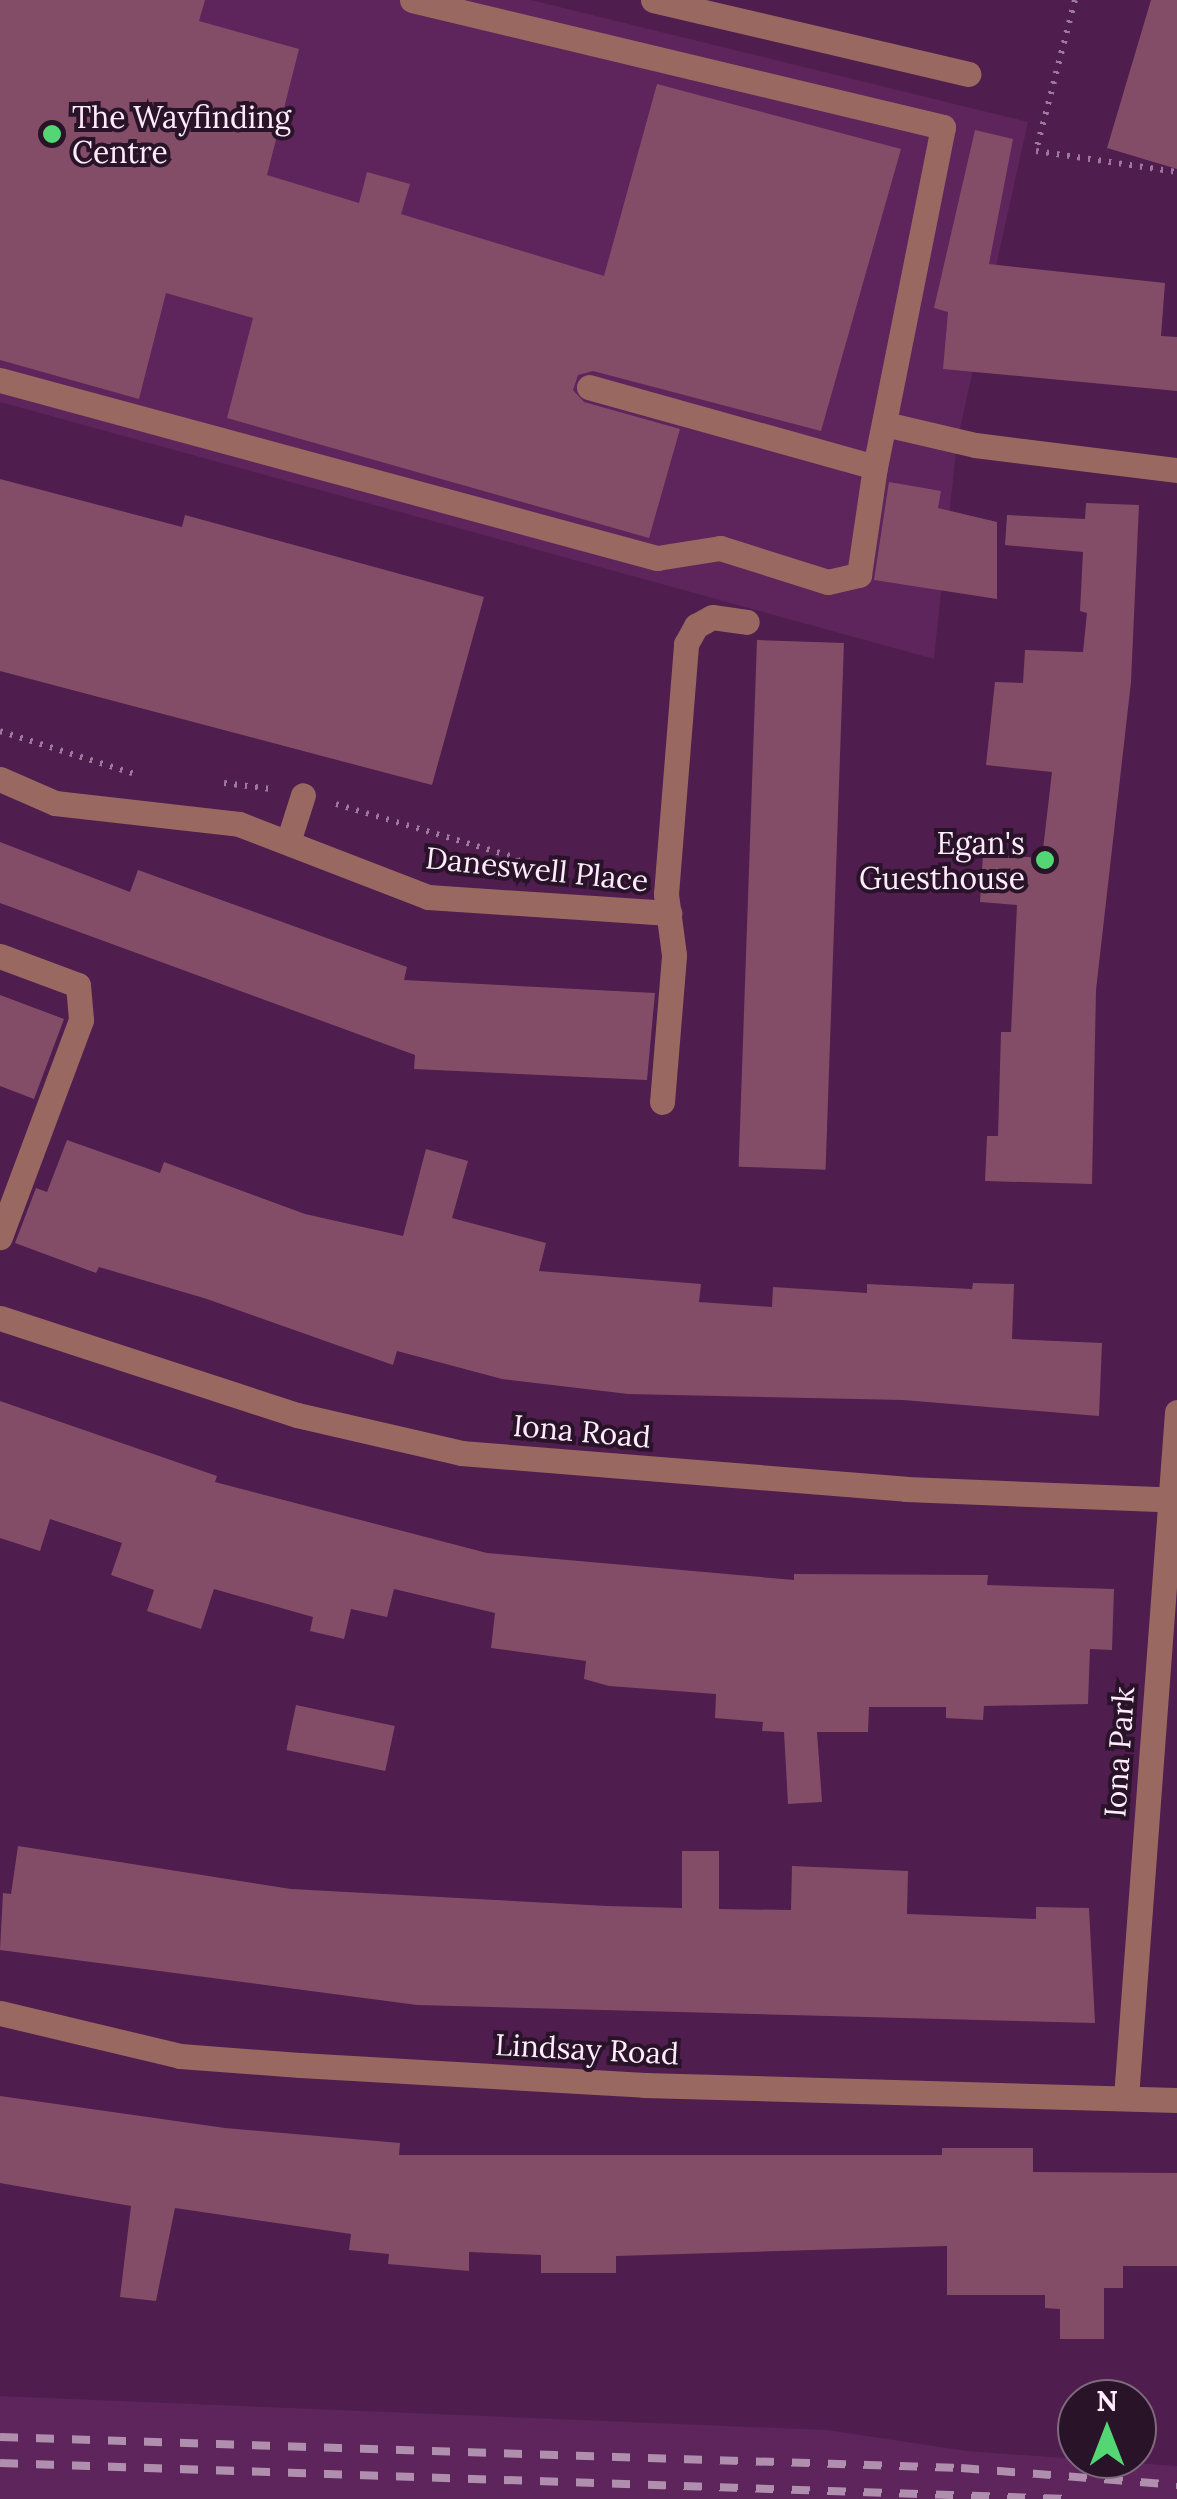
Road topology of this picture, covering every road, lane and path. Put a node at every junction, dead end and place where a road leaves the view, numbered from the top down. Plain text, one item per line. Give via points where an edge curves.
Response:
1 (412, 0) edge
2 (653, 0) edge
3 (1075, 0) edge
4 (968, 74) dead end
5 (1177, 172) edge
6 (0, 380) edge
7 (589, 387) dead end
8 (885, 424) junction
9 (876, 467) junction
10 (1177, 470) edge
11 (747, 622) dead end
12 (0, 779) edge
13 (303, 795) dead end
14 (288, 842) junction
15 (669, 914) junction
16 (0, 956) edge
17 (662, 1102) dead end
18 (0, 1237) edge
19 (0, 1318) edge
20 (1177, 1412) edge
21 (1174, 1500) edge
22 (0, 2013) edge
23 (1126, 2098) junction
24 (1177, 2100) edge

1 - 8 street via 943,127
2 - 4 street
3 - 5 path via 1036,151
6 - 9 street via 657,558 720,548 828,582 859,575
7 - 9 street
8 - 9 street
8 - 10 street via 957,442
11 - 15 street, Daneswell Place via 712,618 696,626 686,644
12 - 14 street, Daneswell Place via 54,803 239,824
13 - 14 street
14 - 15 street, Daneswell Place via 428,897
15 - 17 street, Daneswell Place via 674,955
16 - 18 street via 78,985 81,1020
19 - 21 street, Iona Road via 297,1415 460,1453 906,1489
20 - 21 street, Iona Park
21 - 23 street, Iona Park
22 - 23 street, Lindsay Road via 180,2056 644,2085
23 - 24 street, Lindsay Road

